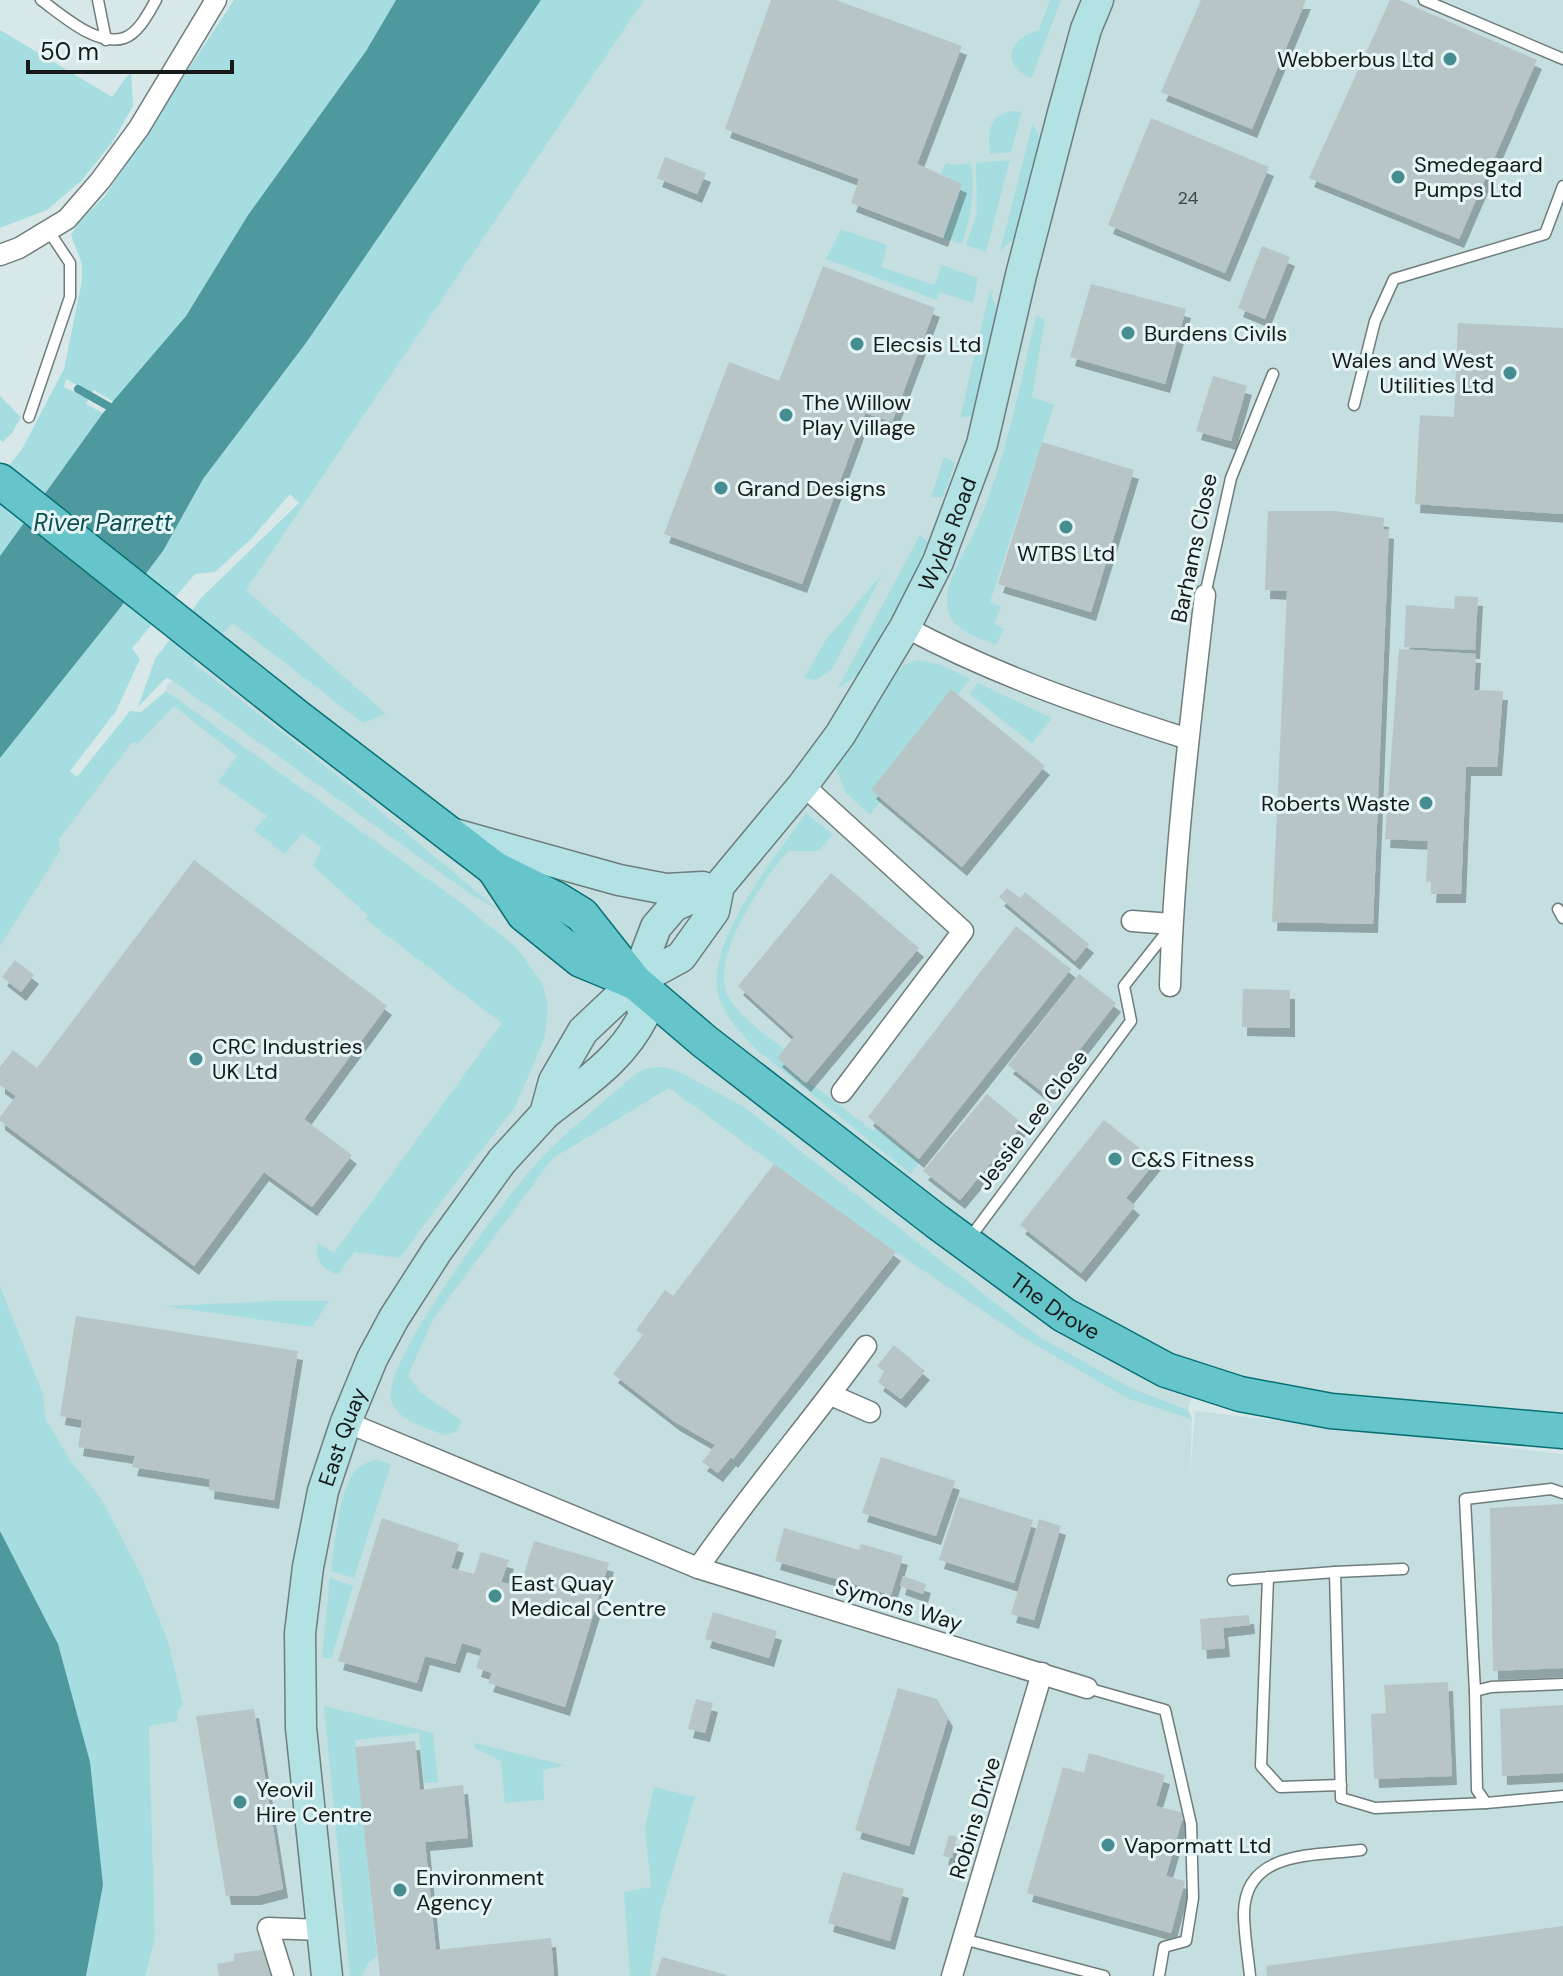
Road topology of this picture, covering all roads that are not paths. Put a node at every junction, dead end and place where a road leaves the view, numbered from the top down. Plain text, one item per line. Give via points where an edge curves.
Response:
1 (41, 0) edge
2 (98, 0) edge
3 (156, 0) edge
4 (216, 0) edge
5 (1098, 0) edge
6 (1424, 0) edge
7 (106, 40) junction
8 (1563, 59) edge
9 (1563, 186) edge
10 (48, 230) junction
11 (0, 255) edge
12 (1273, 374) dead end
13 (1354, 405) dead end
14 (29, 417) dead end
15 (0, 481) edge
16 (1205, 595) joint
17 (905, 627) junction
18 (1188, 739) junction
19 (803, 785) junction
20 (448, 833) junction
21 (719, 886) junction
22 (1132, 921) dead end
23 (1172, 924) junction
24 (635, 982) junction
25 (1170, 986) dead end
26 (842, 1092) dead end
27 (545, 1114) junction
28 (966, 1244) junction
29 (866, 1346) dead end
30 (831, 1395) junction
31 (870, 1412) dead end
32 (346, 1422) junction
33 (1563, 1431) edge
34 (1563, 1493) edge
35 (698, 1568) junction
36 (1403, 1569) dead end
37 (1335, 1572) junction
38 (1268, 1577) junction
39 (1233, 1580) dead end
40 (1042, 1673) junction
41 (1563, 1684) edge
42 (1087, 1688) joint
43 (1475, 1691) junction
44 (1341, 1785) junction
45 (1563, 1796) edge
46 (1486, 1803) junction
47 (1361, 1850) dead end
48 (322, 1930) junction
49 (963, 1939) junction
50 (283, 1976) edge
51 (327, 1976) edge
52 (952, 1976) edge
53 (1104, 1976) edge
54 (1159, 1976) edge
55 (1250, 1976) edge

1 - 7 lane
2 - 7 lane
3 - 7 lane via 127,37
4 - 10 street via 108,171 67,219
5 - 17 street, Wylds Road via 1063,113 982,444 938,562
6 - 8 lane
9 - 13 lane via 1545,234 1394,279 1375,321
10 - 11 street
10 - 14 lane via 70,263 70,297
12 - 16 lane, Barhams Close via 1231,478
15 - 20 main road, The Drove
16 - 18 street, Barhams Close
17 - 18 street via 1075,703
17 - 19 street, Wylds Road
18 - 23 street, Barhams Close
19 - 21 street, Wylds Road
19 - 26 street via 963,931
20 - 21 street via 619,880 666,889
20 - 24 main road, The Drove via 495,869 582,915
21 - 24 street, Wylds Road via 714,911 681,957
22 - 23 street
23 - 25 street, Barhams Close
23 - 28 lane, Jessie Lee Close via 1124,986 1131,1021
24 - 27 street, East Quay via 583,1031 554,1081
24 - 27 street via 644,1015 632,1040
24 - 28 main road, The Drove
27 - 32 street, East Quay via 502,1161 430,1262 379,1346
28 - 33 main road, The Drove via 1097,1335 1211,1386 1331,1411
29 - 30 street
30 - 31 street
30 - 35 street
32 - 35 street, Symons Way
32 - 48 street, East Quay via 323,1491 300,1633 301,1728
34 - 43 lane via 1551,1489 1465,1499
35 - 40 street, Symons Way
36 - 37 lane
37 - 38 lane
37 - 44 lane
38 - 39 lane
38 - 44 lane via 1261,1766 1280,1787
40 - 42 street, Symons Way
40 - 49 street, Robins Drive
41 - 43 lane
42 - 54 lane via 1165,1710 1191,1824 1193,1898 1186,1941 1164,1947
43 - 46 lane via 1477,1790
44 - 46 lane via 1341,1798 1375,1808
45 - 46 lane
47 - 55 lane via 1282,1859 1249,1884 1244,1913
48 - 50 street via 268,1928
48 - 51 street, East Quay
49 - 52 street, Robins Drive
49 - 53 lane

